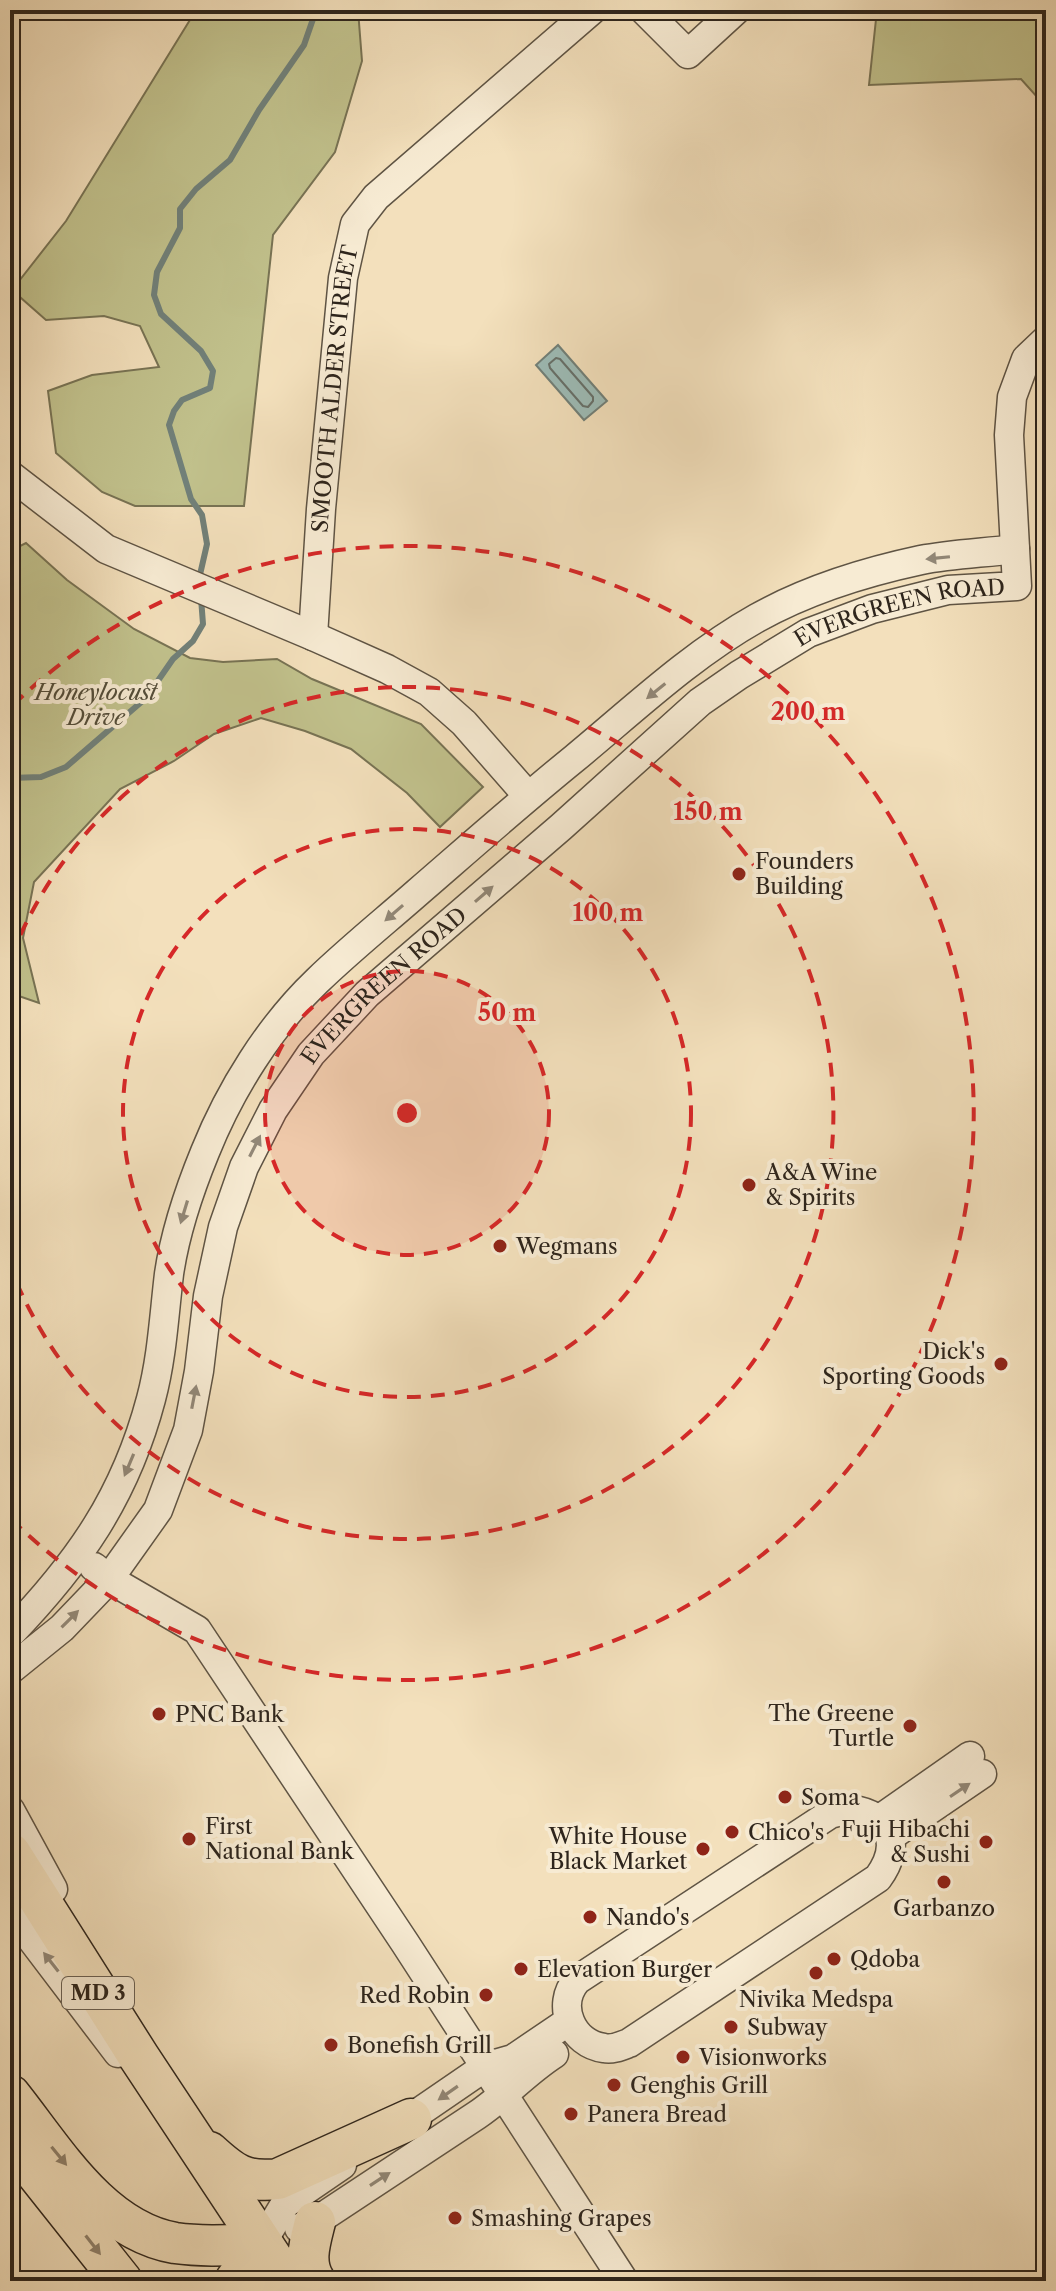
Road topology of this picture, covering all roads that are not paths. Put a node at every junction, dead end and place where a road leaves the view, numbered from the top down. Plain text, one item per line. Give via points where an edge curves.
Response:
1 (644, 10) edge
2 (736, 10) edge
3 (581, 13) edge
4 (1046, 340) edge
5 (10, 475) edge
6 (1015, 549) junction
7 (313, 636) junction
8 (528, 796) junction
9 (79, 1556) junction
10 (109, 1579) junction
11 (10, 1634) edge
12 (10, 1670) edge
13 (976, 1765) dead end
14 (10, 1810) edge
15 (885, 1828) junction
16 (10, 1853) edge
17 (10, 1914) edge
18 (575, 2028) junction
19 (139, 2057) junction
20 (485, 2067) junction
21 (10, 2095) edge
22 (504, 2096) junction
23 (411, 2119) junction
24 (187, 2132) junction
25 (10, 2140) edge
26 (315, 2222) junction
27 (261, 2244) junction
28 (122, 2281) edge
29 (235, 2281) edge
30 (287, 2281) edge
31 (315, 2281) edge
32 (624, 2281) edge

1 - 2 street via 688,54
3 - 7 street, SMOOTH ALDER STREET via 376,197 355,224 343,278
4 - 6 street, EVERGREEN ROAD via 1026,359 1012,397
5 - 7 street via 106,549
6 -> 8 street, EVERGREEN ROAD via 923,559 837,582 758,617 695,659
10 -> 6 street, EVERGREEN ROAD via 158,1510 188,1430 208,1296 223,1227 244,1167 273,1110 311,1054 367,994 700,702 808,633 872,609 948,590 1017,586
7 - 8 street via 429,692
8 -> 9 street, EVERGREEN ROAD via 315,982 253,1059 204,1153 183,1214 152,1397 136,1447 114,1500
9 - 10 street
9 - 11 street, EVERGREEN ROAD
12 -> 10 street, EVERGREEN ROAD via 62,1628
10 - 20 street via 197,1630
13 - 15 street
14 - 19 street
15 - 18 street via 892,1850 878,1878 629,2043 602,2048
15 - 18 street via 866,1811 830,1814 577,1980 565,2005
16 - 19 highway, MD 3
24 -> 17 street via 105,2039 57,1969
18 - 20 street
18 - 22 street
19 - 24 highway, MD 3
20 - 22 street
20 -> 23 street
21 -> 27 highway via 100,2205 132,2227 172,2242
26 -> 22 street
22 - 32 street
23 - 24 highway via 278,2179 255,2182 230,2171
23 - 27 street via 285,2204
24 - 27 highway, MD 3
25 -> 28 highway
26 - 27 street
26 - 31 highway via 308,2252
27 - 29 highway
27 - 30 highway, MD 3

